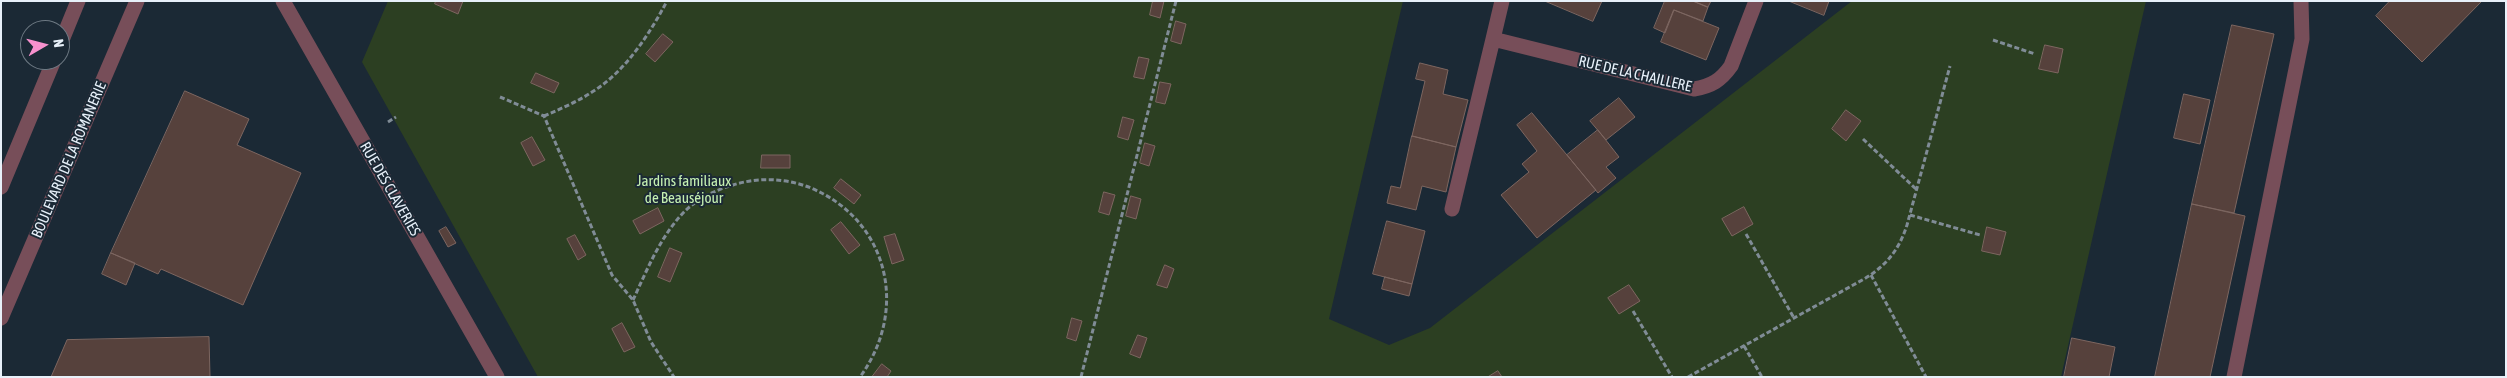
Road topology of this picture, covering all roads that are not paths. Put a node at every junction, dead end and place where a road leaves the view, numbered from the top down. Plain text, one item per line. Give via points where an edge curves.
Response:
1 (78, 1) edge
2 (137, 1) edge
3 (283, 1) edge
4 (1502, 1) edge
5 (1756, 1) edge
6 (2301, 1) edge
7 (70, 21) edge
8 (1493, 39) junction
9 (50, 70) edge
10 (1, 186) edge
11 (1452, 209) dead end
12 (1, 318) edge
13 (496, 377) edge
14 (2234, 377) edge

1 - 7 street
2 - 12 street, BOULEVARD DE LA ROMANERIE
3 - 13 street, RUE DES CLAVERIES
4 - 8 street
5 - 8 street, RUE DE LA CHAILLERE via 1725,75 1717,82 1694,89
6 - 14 street via 2302,39
8 - 11 street
9 - 10 street

